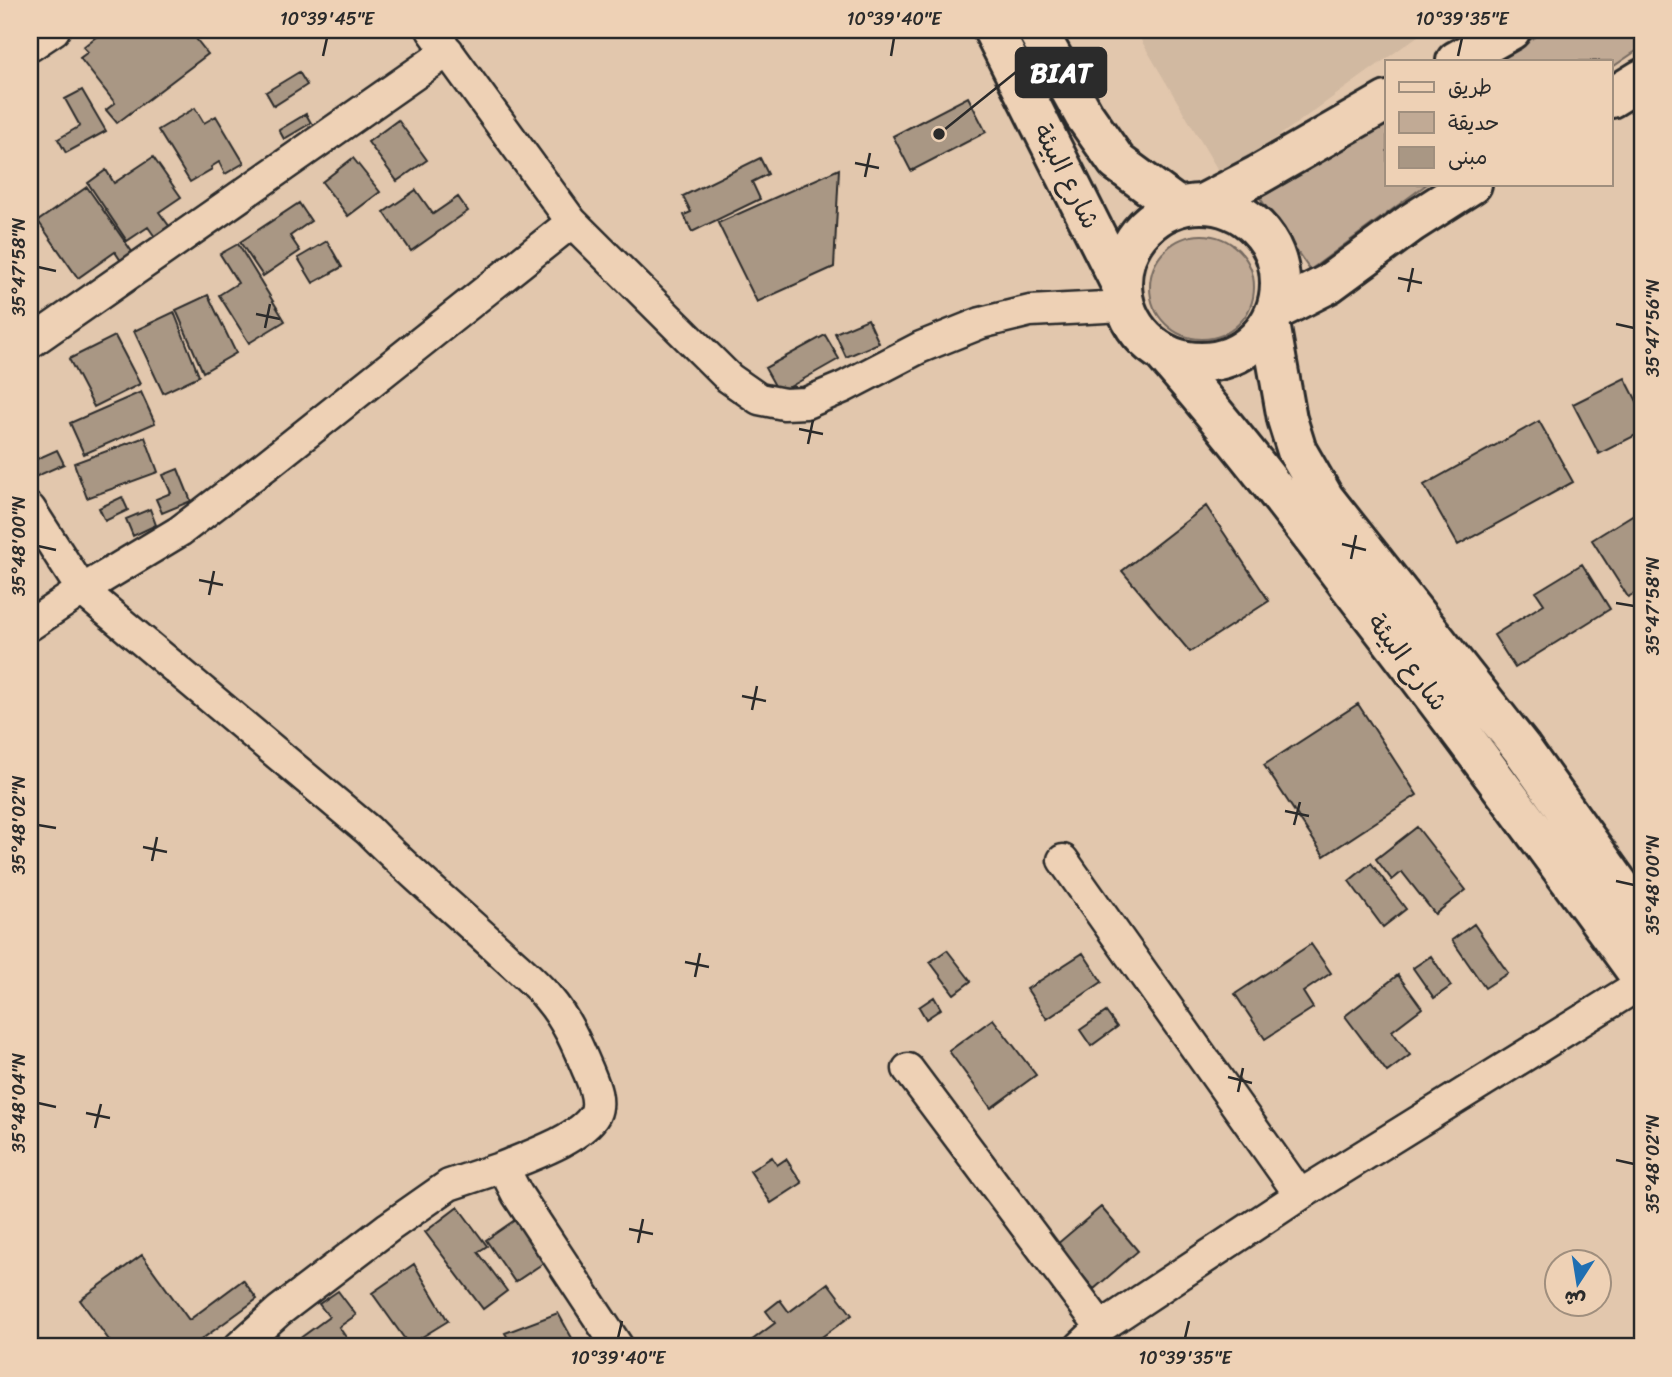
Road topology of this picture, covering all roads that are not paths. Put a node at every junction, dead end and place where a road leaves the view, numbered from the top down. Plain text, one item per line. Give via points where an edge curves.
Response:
1 (54, 30) edge
2 (993, 30) edge
3 (1037, 30) edge
4 (1511, 30) edge
5 (440, 41) edge
6 (30, 46) edge
7 (1458, 60) edge
8 (1642, 79) edge
9 (1612, 97) edge
10 (1385, 102) edge
11 (1469, 186) edge
12 (1190, 205) junction
13 (572, 222) junction
14 (1123, 296) junction
15 (1274, 317) junction
16 (30, 343) edge
17 (1163, 353) junction
18 (30, 509) edge
19 (82, 590) junction
20 (30, 625) edge
21 (1063, 860) dead end
22 (1642, 917) edge
23 (1642, 981) edge
24 (908, 1069) dead end
25 (503, 1167) junction
26 (1300, 1195) junction
27 (1101, 1327) junction
28 (239, 1347) edge
29 (618, 1347) edge
30 (1080, 1347) edge

1 - 6 street
2 - 14 highway, شارع البيئة
3 - 12 highway, شارع البيئة via 1084,115 1117,162
4 - 7 highway
5 - 13 street
5 - 16 street
8 - 9 highway
10 - 12 highway via 1258,176
11 - 15 highway
12 - 14 highway via 1159,215 1143,228 1123,265
12 - 15 highway via 1224,207 1244,215 1260,230 1280,267 1281,289
13 - 14 street via 729,378 759,399 784,404 806,403 921,346 981,323 1030,310
13 - 19 street via 180,531
14 - 17 highway via 1133,325
15 - 17 highway via 1255,342 1235,356 1186,362
15 - 22 highway, شارع البيئة via 1291,430 1297,451 1324,498 1522,749
17 - 23 highway, شارع البيئة via 1217,414 1483,759
18 - 19 street
19 - 20 street
19 - 25 street via 368,830 548,997 584,1060 596,1091 597,1110 589,1123 565,1139
21 - 26 street
23 - 26 street
24 - 27 street
25 - 28 street via 449,1185 279,1311
25 - 29 street
26 - 27 street
27 - 30 street

